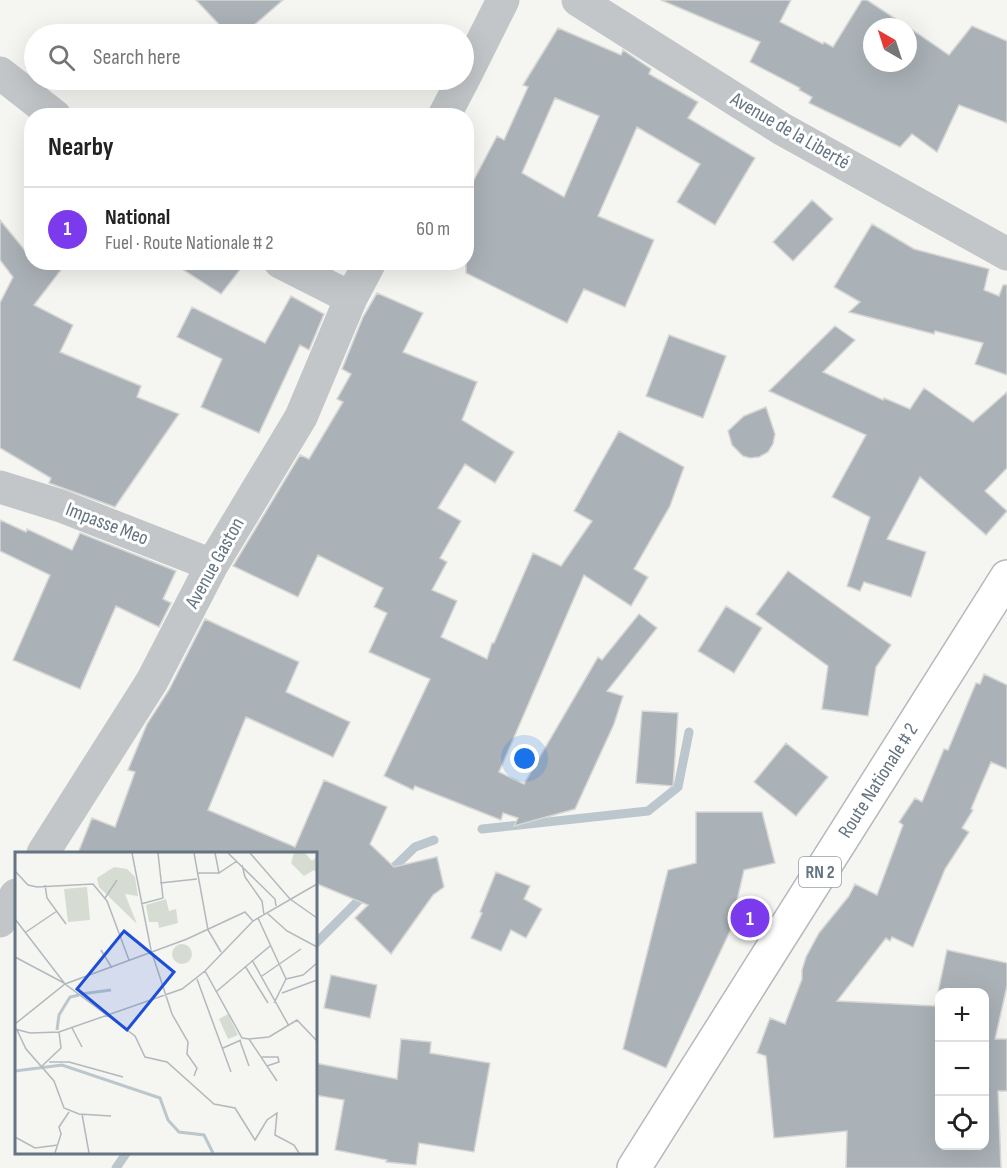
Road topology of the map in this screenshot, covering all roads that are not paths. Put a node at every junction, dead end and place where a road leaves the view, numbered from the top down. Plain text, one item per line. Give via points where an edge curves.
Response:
1 (503, 0) edge
2 (578, 0) edge
3 (474, 57) edge
4 (0, 73) edge
5 (457, 90) edge
6 (45, 108) edge
7 (448, 108) edge
8 (1007, 254) edge
9 (296, 270) edge
10 (365, 270) edge
11 (351, 298) junction
12 (0, 487) edge
13 (212, 565) junction
14 (1007, 577) edge
15 (44, 852) edge
16 (15, 897) edge
17 (0, 921) edge
18 (634, 1168) edge

1 - 3 street
2 - 8 street, Avenue de la Liberté via 782,129
4 - 6 street
5 - 7 street
9 - 11 street
10 - 11 street, Avenue Gaston
11 - 13 street, Avenue Gaston via 301,417
12 - 13 street, Impasse Meo via 62,506
13 - 15 street, Avenue Gaston via 152,681
14 - 18 main road, Route Nationale # 2 / RN 2
16 - 17 street

